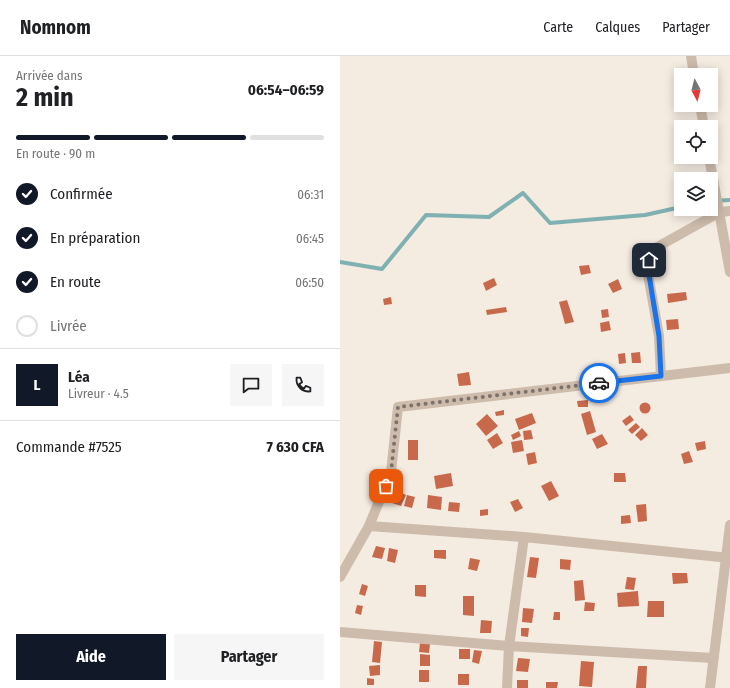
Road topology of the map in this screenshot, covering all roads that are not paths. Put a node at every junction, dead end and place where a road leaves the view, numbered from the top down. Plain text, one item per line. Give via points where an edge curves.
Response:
1 (691, 56) edge
2 (693, 68) edge
3 (710, 164) edge
4 (730, 211) edge
5 (720, 212) junction
6 (730, 272) edge
7 (730, 368) edge
8 (661, 376) junction
9 (730, 525) edge
10 (370, 526) junction
11 (524, 537) junction
12 (728, 558) edge
13 (340, 577) edge
14 (340, 632) edge
15 (509, 646) junction
16 (713, 658) junction
17 (507, 688) edge
18 (710, 688) edge

1 - 2 street
3 - 5 street
4 - 5 street
5 - 6 street
5 - 8 street via 650,251 648,269 659,336
7 - 8 street
8 - 10 street via 398,407 391,472
9 - 12 street
10 - 11 street
10 - 13 street
11 - 12 street
11 - 15 street
12 - 16 street
14 - 15 street
15 - 16 street
15 - 17 street
16 - 18 street

